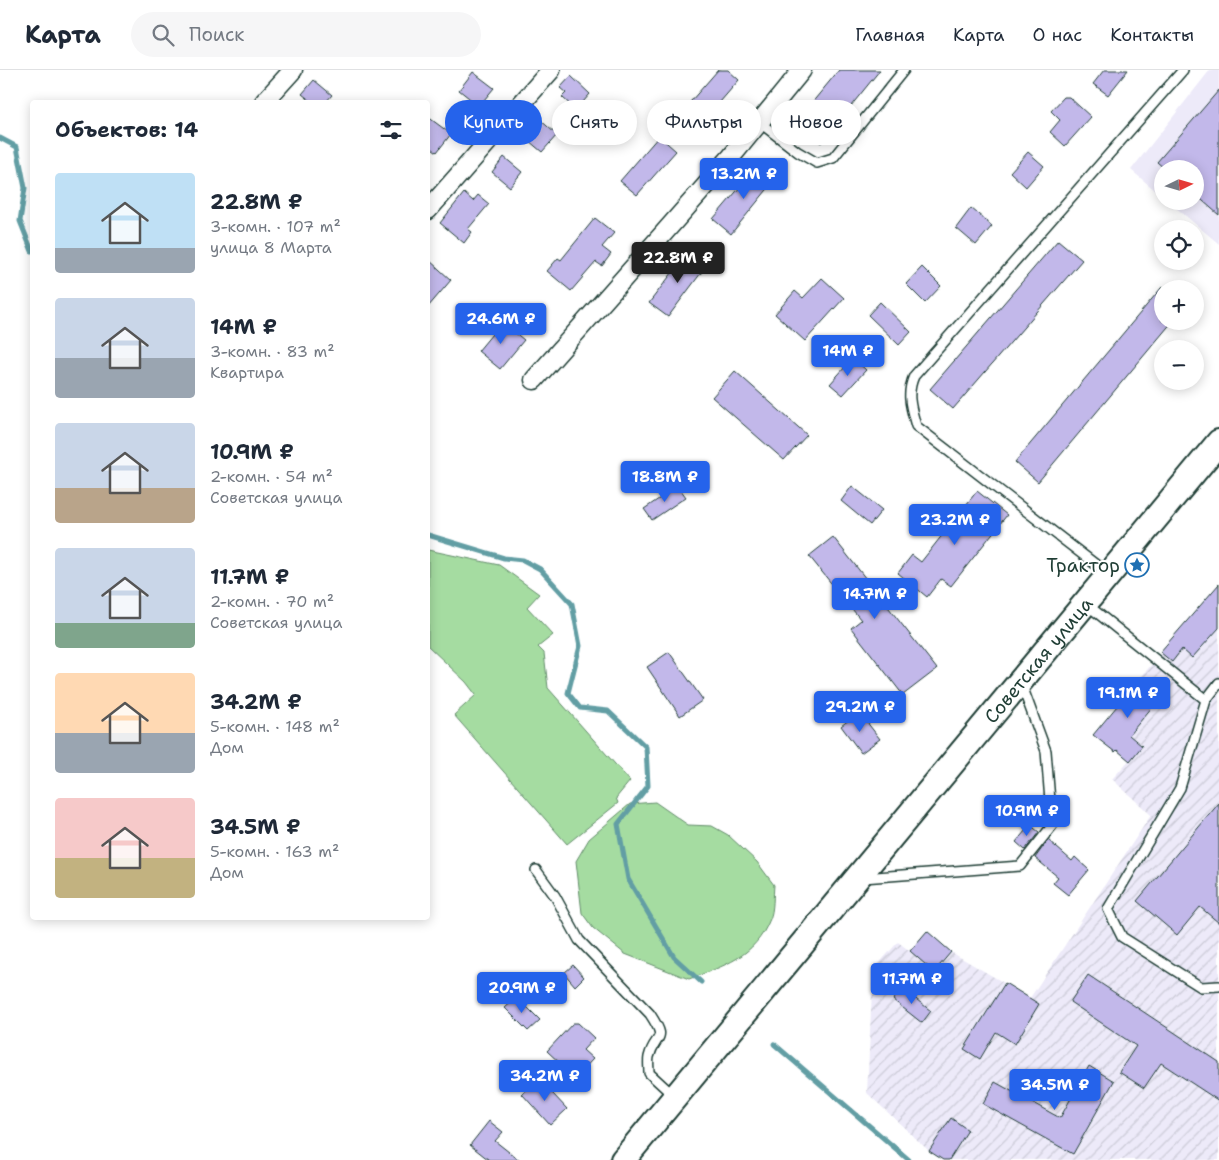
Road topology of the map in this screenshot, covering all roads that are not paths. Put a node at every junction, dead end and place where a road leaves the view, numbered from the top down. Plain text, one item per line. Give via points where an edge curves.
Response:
1 (293, 70) edge
2 (551, 70) edge
3 (904, 70) edge
4 (1183, 70) edge
5 (795, 72) edge
6 (266, 100) edge
7 (761, 119) edge
8 (761, 124) edge
9 (739, 145) edge
10 (430, 208) edge
11 (534, 380) dead end
12 (1219, 442) edge
13 (1109, 574) junction
14 (1085, 603) junction
15 (1020, 681) junction
16 (1219, 683) edge
17 (1206, 700) junction
18 (536, 870) dead end
19 (857, 878) junction
20 (1219, 986) edge
21 (676, 1098) junction
22 (623, 1160) edge

1 - 6 street
2 - 10 street
3 - 8 lane via 833,158 816,163
4 - 13 lane via 914,376 909,388 909,403 916,426
5 - 7 street
9 - 11 street
12 - 13 main road, Советская улица
13 - 14 main road, Советская улица
14 - 15 main road, Советская улица
14 - 17 lane
15 - 19 main road, Советская улица
15 - 19 lane via 1046,751 1052,826 1020,866
16 - 17 lane
17 - 20 lane via 1180,788 1108,909 1122,937 1201,987
18 - 21 lane via 555,896 579,940 660,1028 661,1037 650,1056 649,1074
19 - 21 main road, Советская улица
21 - 22 main road, Советская улица

